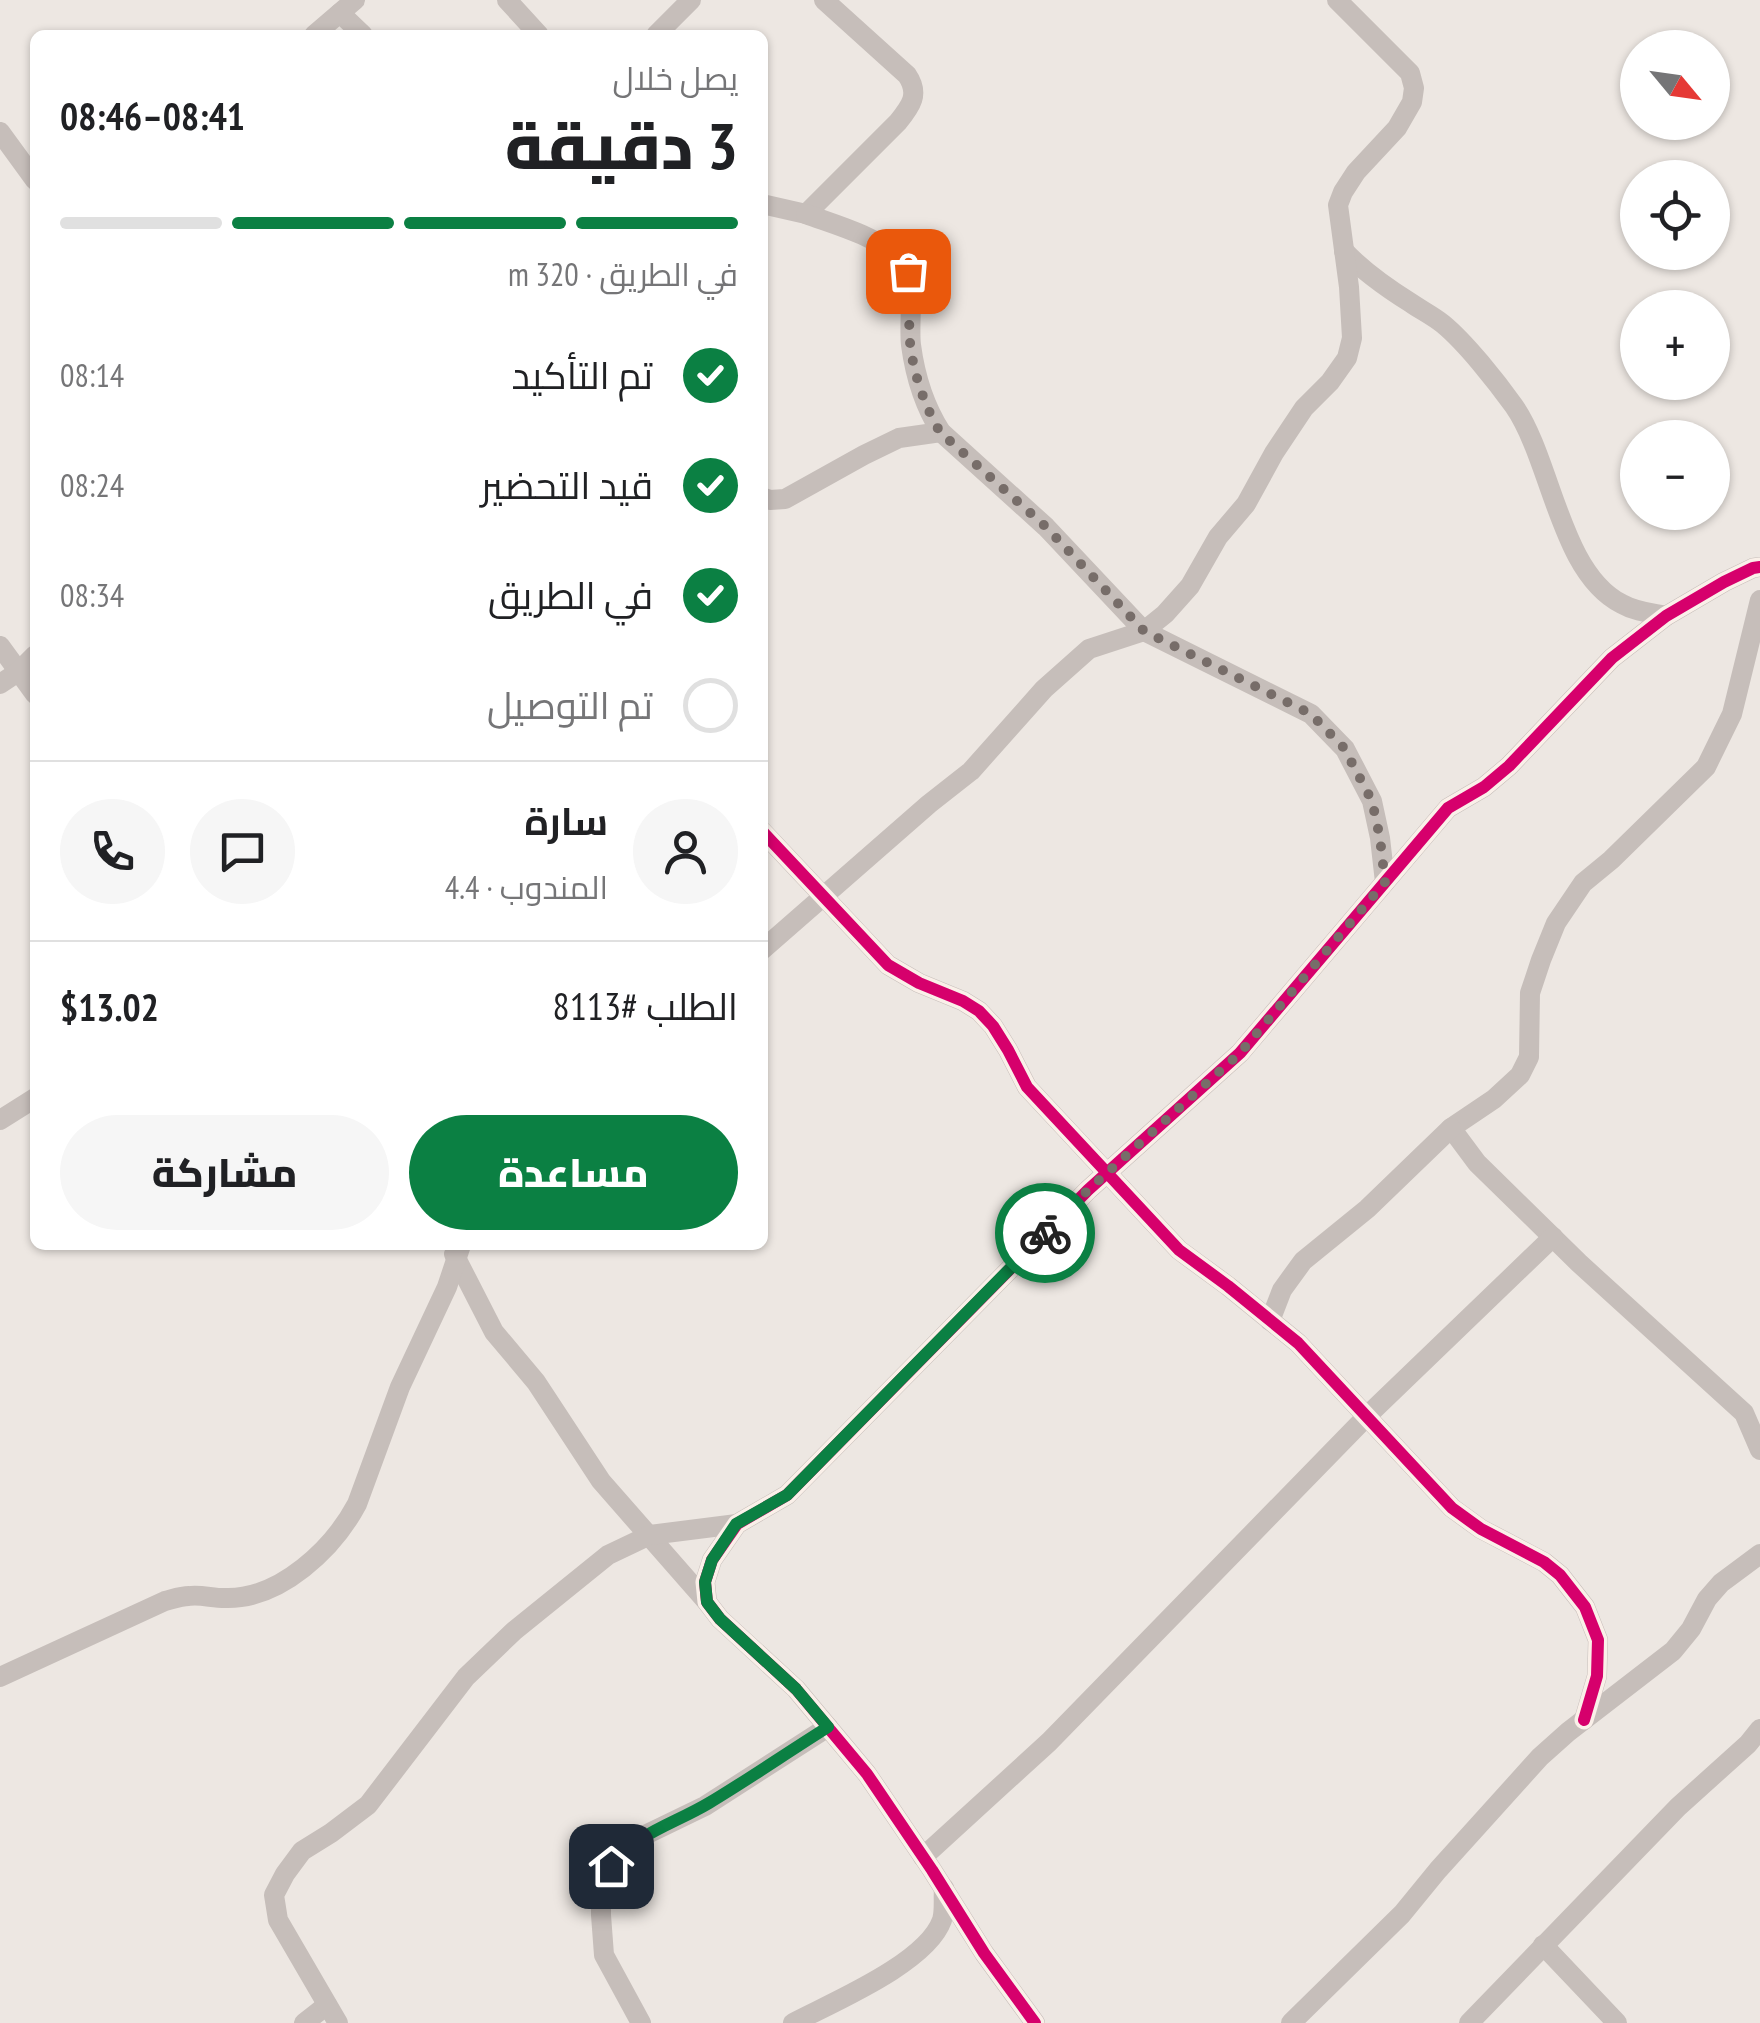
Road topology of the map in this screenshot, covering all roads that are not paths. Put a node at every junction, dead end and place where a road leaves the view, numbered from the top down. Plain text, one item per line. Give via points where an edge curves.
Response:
1 (506, 0) edge
2 (691, 0) edge
3 (824, 0) edge
4 (1338, 0) edge
5 (347, 6) edge
6 (320, 30) edge
7 (360, 30) edge
8 (535, 30) edge
9 (661, 30) edge
10 (0, 132) edge
11 (30, 173) edge
12 (768, 205) edge
13 (806, 214) junction
14 (1343, 250) junction
15 (940, 432) junction
16 (768, 499) edge
17 (1760, 567) edge
18 (1760, 600) edge
19 (1666, 616) junction
20 (1144, 631) junction
21 (0, 646) edge
22 (30, 659) edge
23 (9, 678) edge
24 (768, 838) edge
25 (1385, 882) junction
26 (823, 897) junction
27 (768, 945) edge
28 (30, 1101) edge
29 (0, 1120) edge
30 (1450, 1128) junction
31 (1107, 1173) junction
32 (1553, 1237) junction
33 (456, 1250) edge
34 (1270, 1321) junction
35 (1368, 1415) junction
36 (1760, 1450) edge
37 (736, 1524) junction
38 (650, 1535) junction
39 (1758, 1553) edge
40 (707, 1602) junction
41 (0, 1677) edge
42 (1584, 1720) junction
43 (828, 1727) junction
44 (1760, 1730) edge
45 (924, 1857) junction
46 (944, 1888) junction
47 (1543, 1945) junction
48 (332, 2014) edge
49 (304, 2023) edge
50 (641, 2023) edge
51 (794, 2023) edge
52 (1034, 2023) edge
53 (1291, 2023) edge
54 (1469, 2023) edge
55 (1617, 2023) edge

1 - 8 street
2 - 9 street
3 - 13 street via 907,75 914,97 898,122
4 - 14 street via 1410,73 1414,88 1397,128 1343,192
5 - 6 street
5 - 7 street
10 - 11 street
12 - 13 street
13 - 15 street via 874,241 908,271 910,344
14 - 19 street via 1442,324 1513,404 1586,572 1623,605
14 - 20 street via 1352,338 1346,358 1304,408 1190,586
15 - 16 street via 899,438 785,500
15 - 20 street via 1046,527
17 - 19 street
18 - 30 street via 1732,714 1706,768 1583,883 1540,960 1530,993 1529,1057 1520,1075
19 - 25 street via 1612,658 1509,766 1448,808
20 - 25 street via 1311,714 1344,748 1372,801
20 - 26 street via 1088,649 971,771
21 - 23 street
22 - 23 street
24 - 26 street
25 - 31 street via 1240,1053
26 - 27 street
26 - 31 street via 888,964 979,1011 1028,1087
28 - 29 street
30 - 32 street
30 - 34 street via 1367,1210 1303,1260
31 - 34 street via 1178,1250
31 - 37 street via 787,1495
32 - 35 street
32 - 36 street via 1744,1413
33 - 38 street via 494,1332 601,1480
33 - 41 street via 447,1287 356,1504 328,1544 262,1592 165,1601
34 - 35 street
35 - 42 street via 1452,1508 1544,1562 1586,1607 1598,1640 1597,1676
35 - 45 street via 1050,1742
37 - 38 street
37 - 40 street via 712,1560
38 - 40 street
38 - 48 street via 608,1554 514,1631 466,1677 368,1805 302,1852 285,1874 274,1894 278,1920
39 - 42 street via 1721,1582 1673,1651
40 - 43 street
42 - 53 street via 1540,1758 1402,1914
43 - 45 street
43 - 50 street via 705,1806 641,1837 611,1866 601,1887 604,1955
44 - 47 street
45 - 46 street
46 - 51 street via 943,1918 932,1939 900,1966
46 - 52 street
47 - 54 street
47 - 55 street
48 - 49 street

